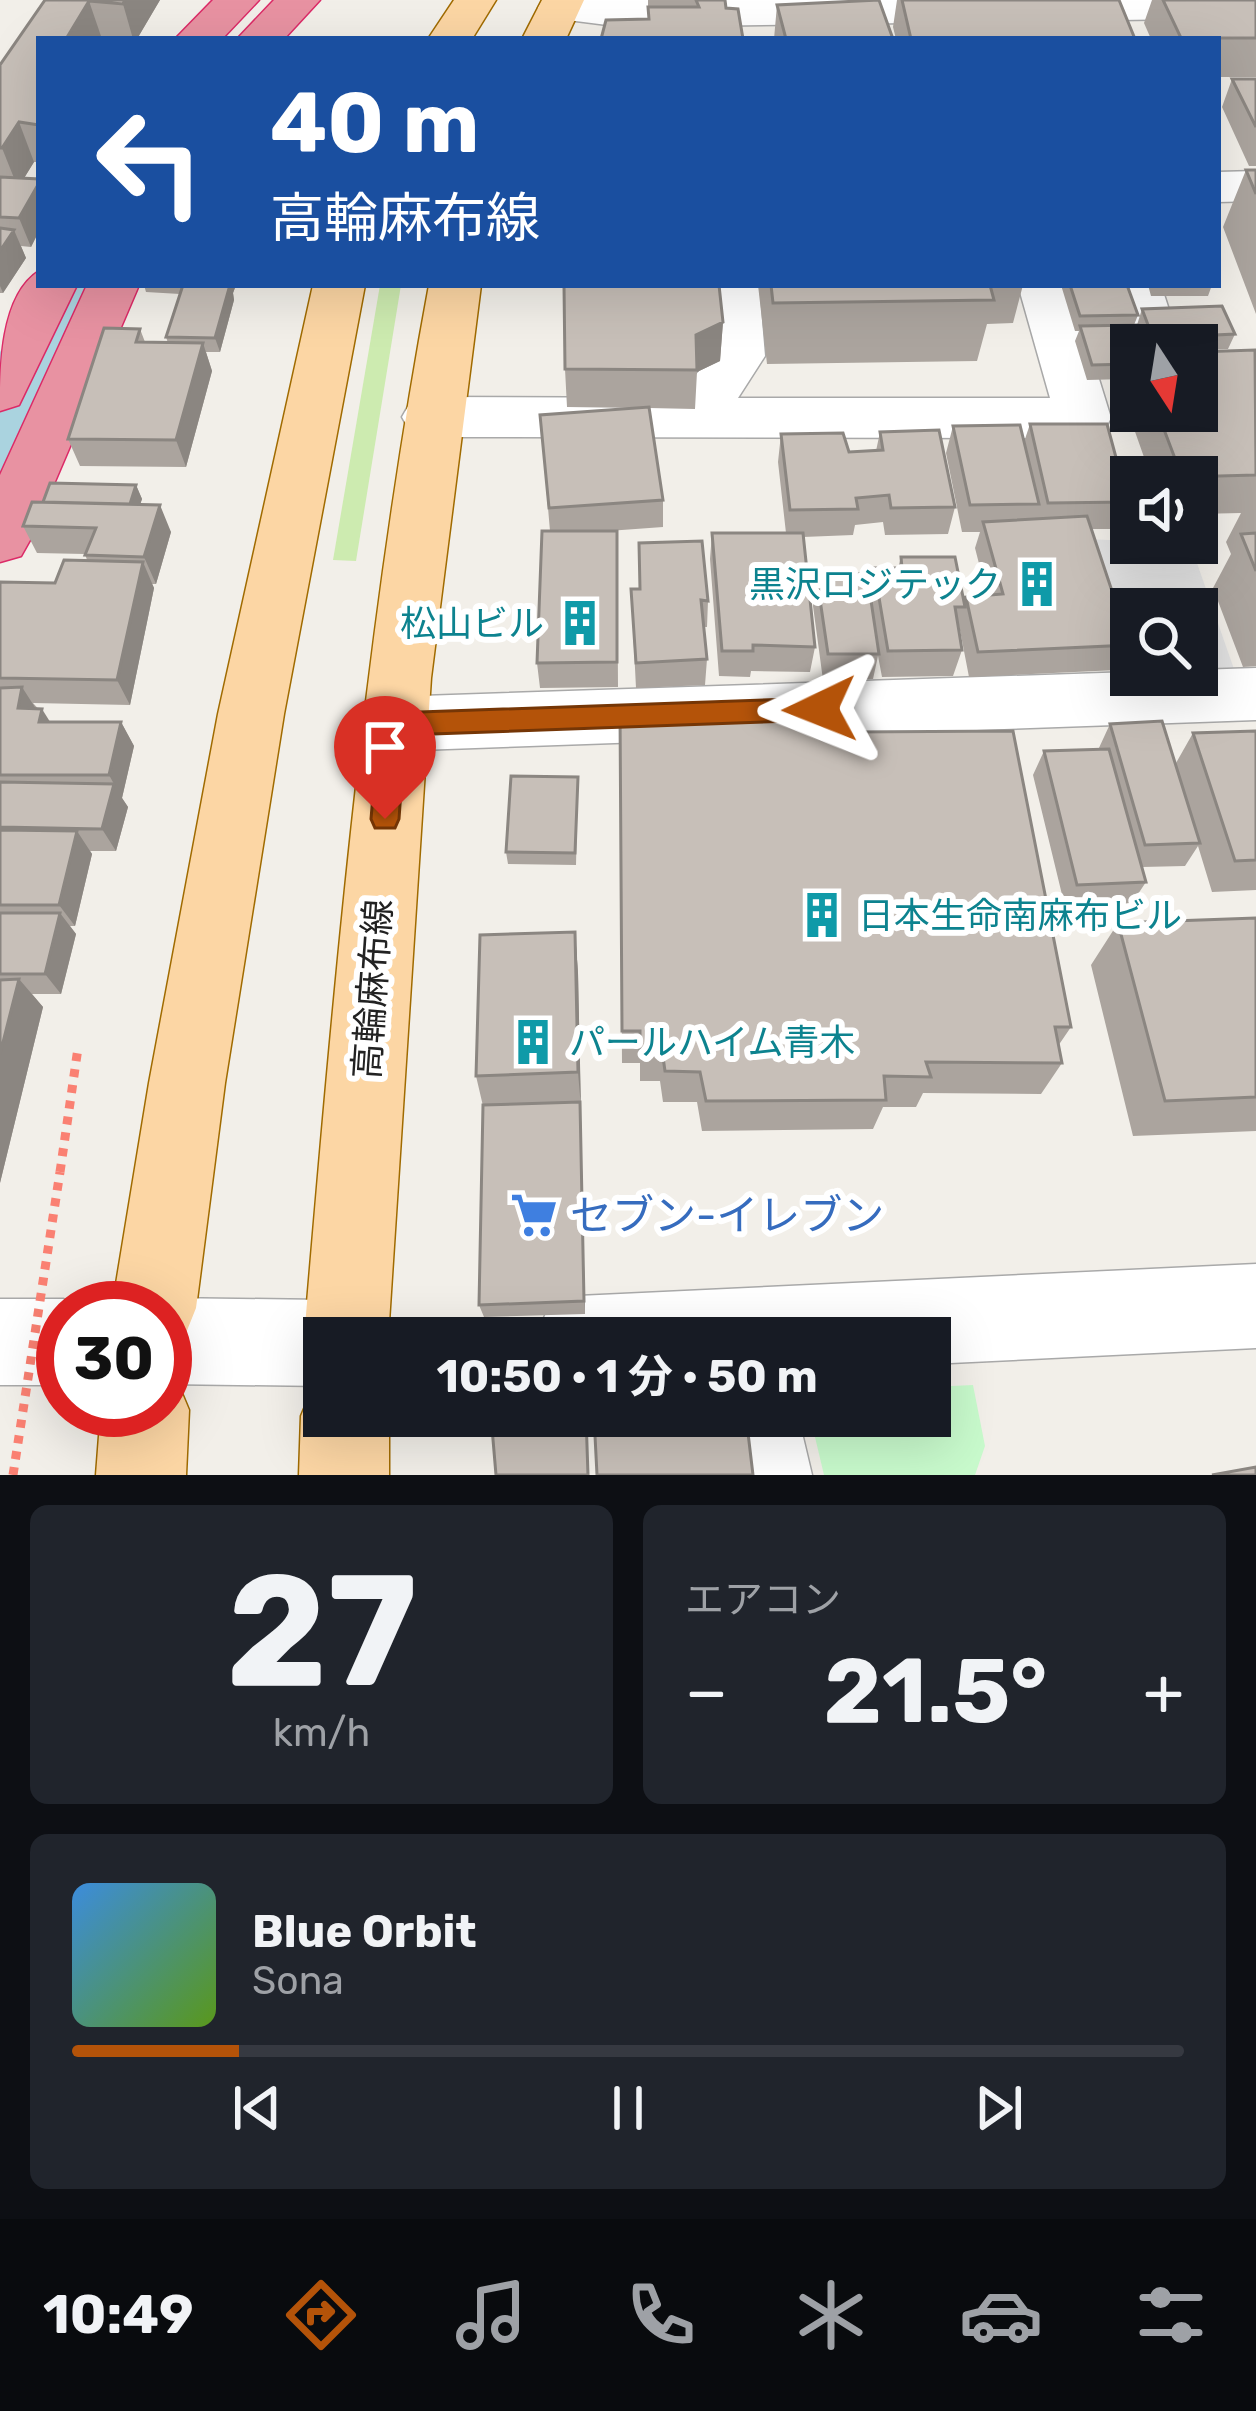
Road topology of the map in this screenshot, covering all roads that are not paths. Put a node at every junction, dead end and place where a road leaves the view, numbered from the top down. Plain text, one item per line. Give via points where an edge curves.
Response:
1 (238, 0) edge
2 (298, 0) edge
3 (475, 0) edge
4 (1256, 4) edge
5 (556, 16) edge
6 (738, 17) edge
7 (200, 36) edge
8 (262, 36) edge
9 (452, 36) edge
10 (1256, 186) edge
11 (1221, 187) edge
12 (50, 288) edge
13 (112, 288) edge
14 (338, 288) edge
15 (453, 288) edge
16 (733, 288) edge
17 (1045, 288) edge
18 (0, 392) edge
19 (710, 392) dead end
20 (430, 417) junction
21 (0, 540) edge
22 (1256, 694) edge
23 (392, 724) junction
24 (157, 1281) edge
25 (1256, 1306) edge
26 (348, 1317) edge
27 (951, 1322) edge
28 (192, 1341) edge
29 (0, 1342) edge
30 (36, 1342) edge
31 (303, 1343) edge
32 (143, 1437) edge
33 (345, 1437) edge
34 (759, 1437) edge
35 (140, 1475) edge
36 (344, 1475) edge
37 (767, 1475) edge

1 - 7 highway
2 - 8 highway
3 - 9 main road
4 - 6 street
5 - 6 street
10 - 11 street
12 - 18 highway
13 - 21 highway
14 - 24 main road via 248,734
15 - 20 main road, 高輪麻布線
16 - 19 street via 740,345 733,374
17 - 20 street via 1083,418
20 - 23 main road, 高輪麻布線
22 - 23 street
23 - 26 main road, 高輪麻布線
25 - 27 street
28 - 31 street
29 - 30 street
32 - 35 main road
33 - 36 main road
34 - 37 street

